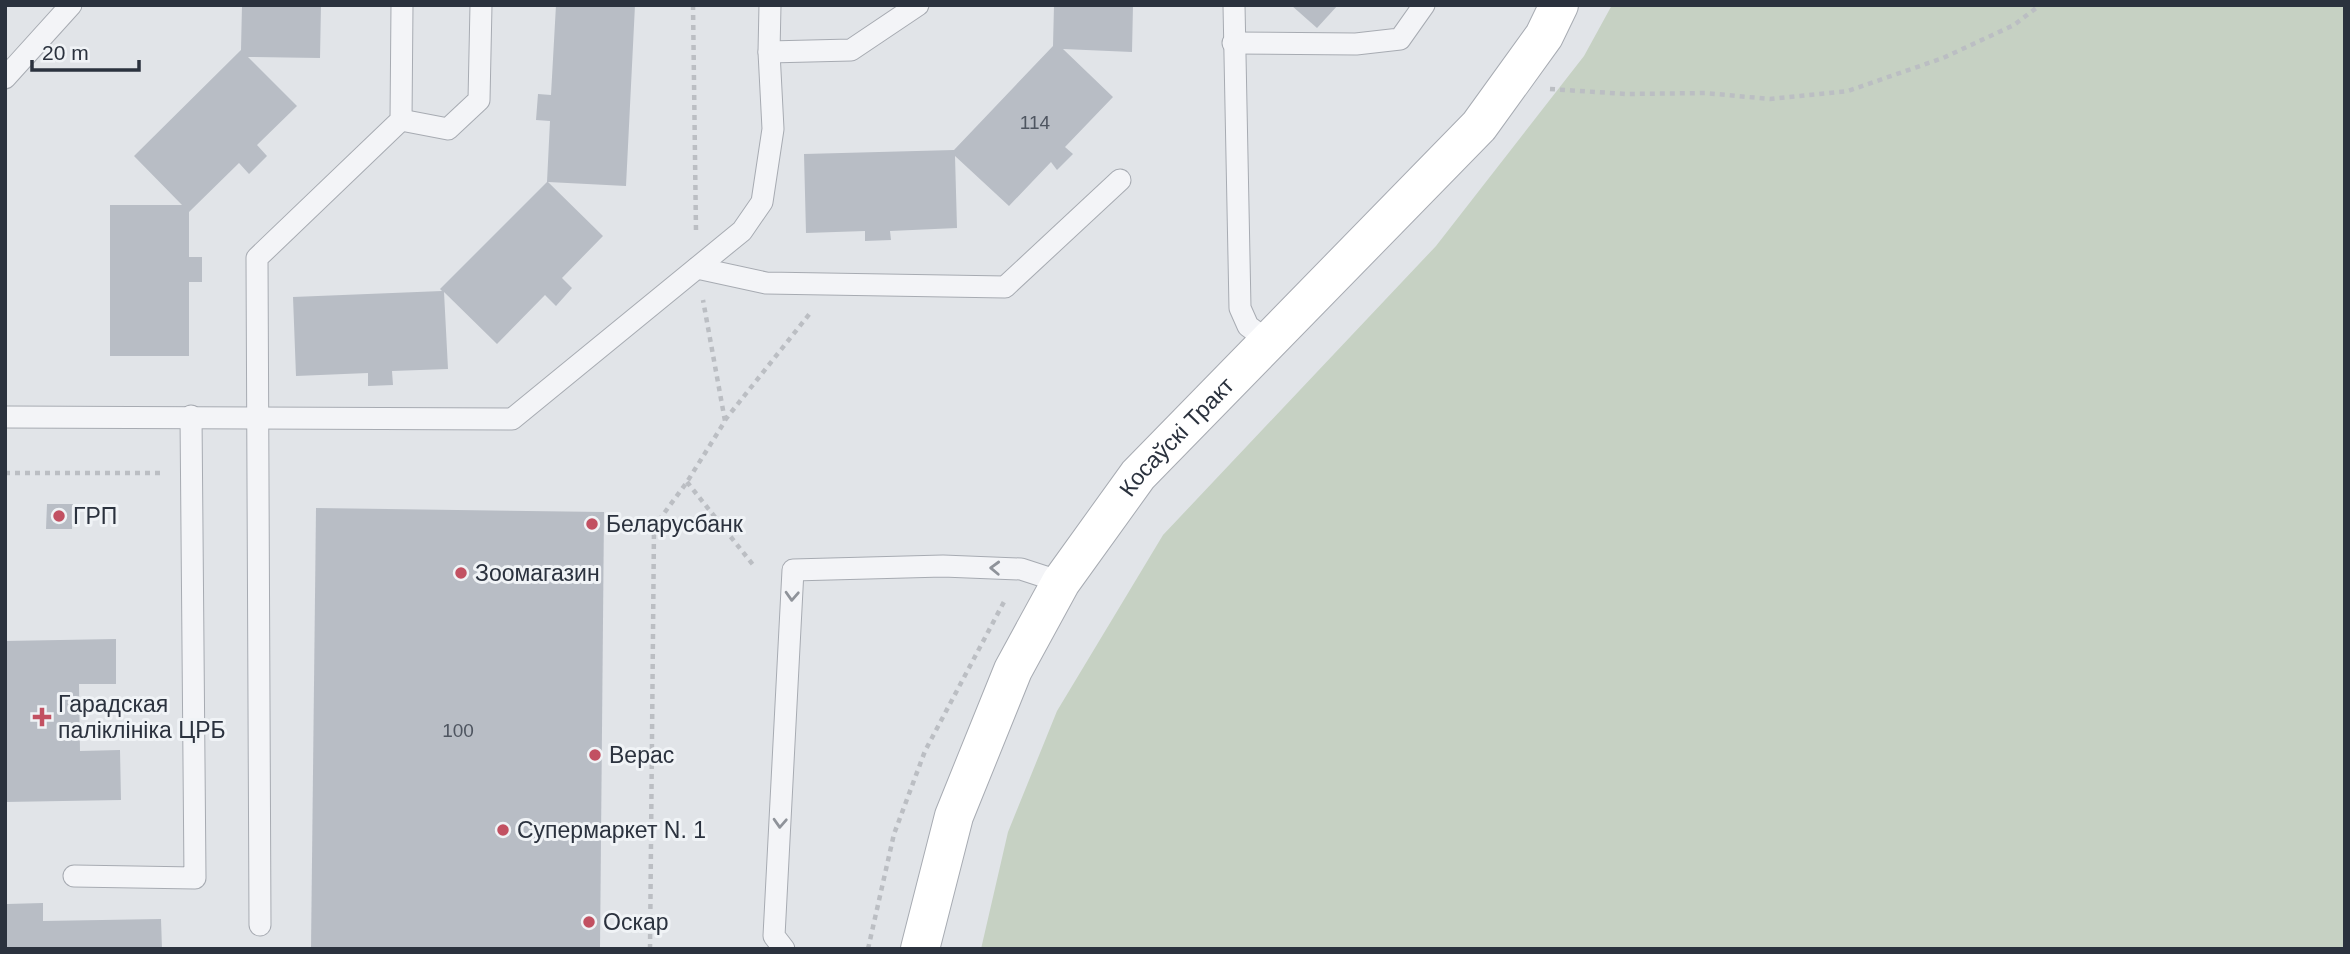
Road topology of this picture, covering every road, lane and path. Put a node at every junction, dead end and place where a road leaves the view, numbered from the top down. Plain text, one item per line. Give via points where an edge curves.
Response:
1 (71, 5) edge
2 (401, 5) edge
3 (481, 5) edge
4 (693, 5) edge
5 (769, 5) edge
6 (918, 5) edge
7 (1234, 5) edge
8 (1424, 5) edge
9 (1559, 5) edge
10 (2040, 5) edge
11 (1233, 43) junction
12 (769, 52) junction
13 (5, 78) edge
14 (1562, 92) dead end
15 (401, 120) junction
16 (1120, 180) dead end
17 (697, 268) junction
18 (818, 284) junction
19 (1268, 341) junction
20 (191, 416) junction
21 (257, 417) junction
22 (5, 418) edge
23 (724, 421) junction
24 (5, 473) edge
25 (191, 473) junction
26 (687, 482) junction
27 (754, 566) dead end
28 (1021, 569) junction
29 (1061, 582) junction
30 (74, 876) dead end
31 (260, 925) dead end
32 (650, 949) edge
33 (784, 949) edge
34 (868, 949) edge
35 (920, 949) edge

1 - 13 lane
2 - 15 lane
3 - 15 lane via 479,100 448,129
4 - 17 path
5 - 12 lane
6 - 12 lane via 851,50
7 - 11 lane
8 - 11 lane via 1400,40
9 - 19 main road, Косаўскі Тракт via 1544,36 1479,126
10 - 14 path via 2014,25 1955,52 1848,92 1770,99 1705,93
11 - 19 lane via 1240,307 1248,326
12 - 17 lane via 773,129 762,202 742,231
15 - 21 lane via 257,258
16 - 18 lane via 1005,287
17 - 18 lane via 766,283
17 - 21 lane via 512,419
17 - 23 path
18 - 23 path via 819,302
19 - 29 main road, Косаўскі Тракт via 1139,475
20 - 21 lane
20 - 22 lane
20 - 25 lane
21 - 31 lane
23 - 26 path
24 - 25 path
25 - 30 lane via 195,878
26 - 27 path
26 - 32 path via 654,527
28 - 29 lane
28 -> 33 lane via 793,570 774,936
28 - 34 path via 925,751 894,834
29 - 35 main road, Косаўскі Тракт via 1013,670 954,816

